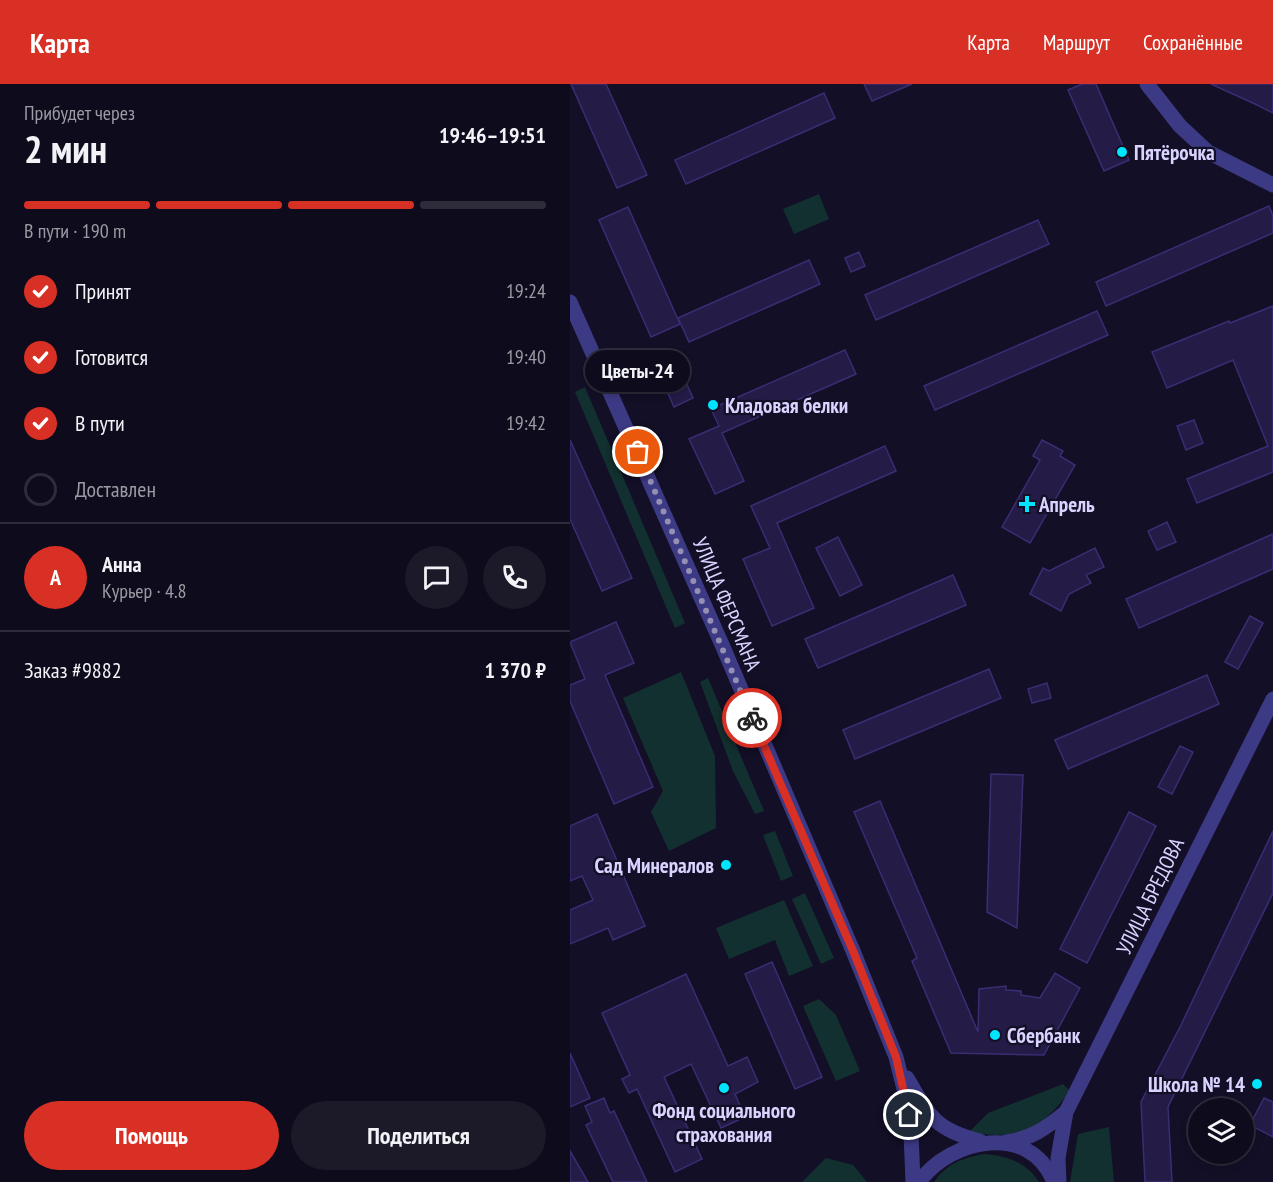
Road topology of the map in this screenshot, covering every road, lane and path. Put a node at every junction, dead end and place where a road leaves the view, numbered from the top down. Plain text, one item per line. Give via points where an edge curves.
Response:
1 (1147, 84) edge
2 (1273, 185) edge
3 (570, 302) edge
4 (1273, 699) edge
5 (896, 1057) junction
6 (1066, 1112) junction
7 (994, 1142) junction
8 (913, 1182) edge
9 (919, 1182) edge
10 (1054, 1182) edge
11 (1059, 1182) edge

1 - 2 street via 1180,126 1208,152
3 - 5 street, УЛИЦА ФЕРСМАНА via 723,647
4 - 6 street, УЛИЦА БРЕДОВА
5 - 7 street, УЛИЦА ФЕРСМАНА via 938,1125 961,1136
5 - 8 street, УЛИЦА ФЕРСМАНА via 911,1133
6 - 7 street via 1040,1133 1022,1140
6 - 11 street via 1058,1158
7 - 9 street via 965,1146 939,1160
7 - 10 street, УЛИЦА ФЕРСМАНА via 1016,1146 1041,1160

